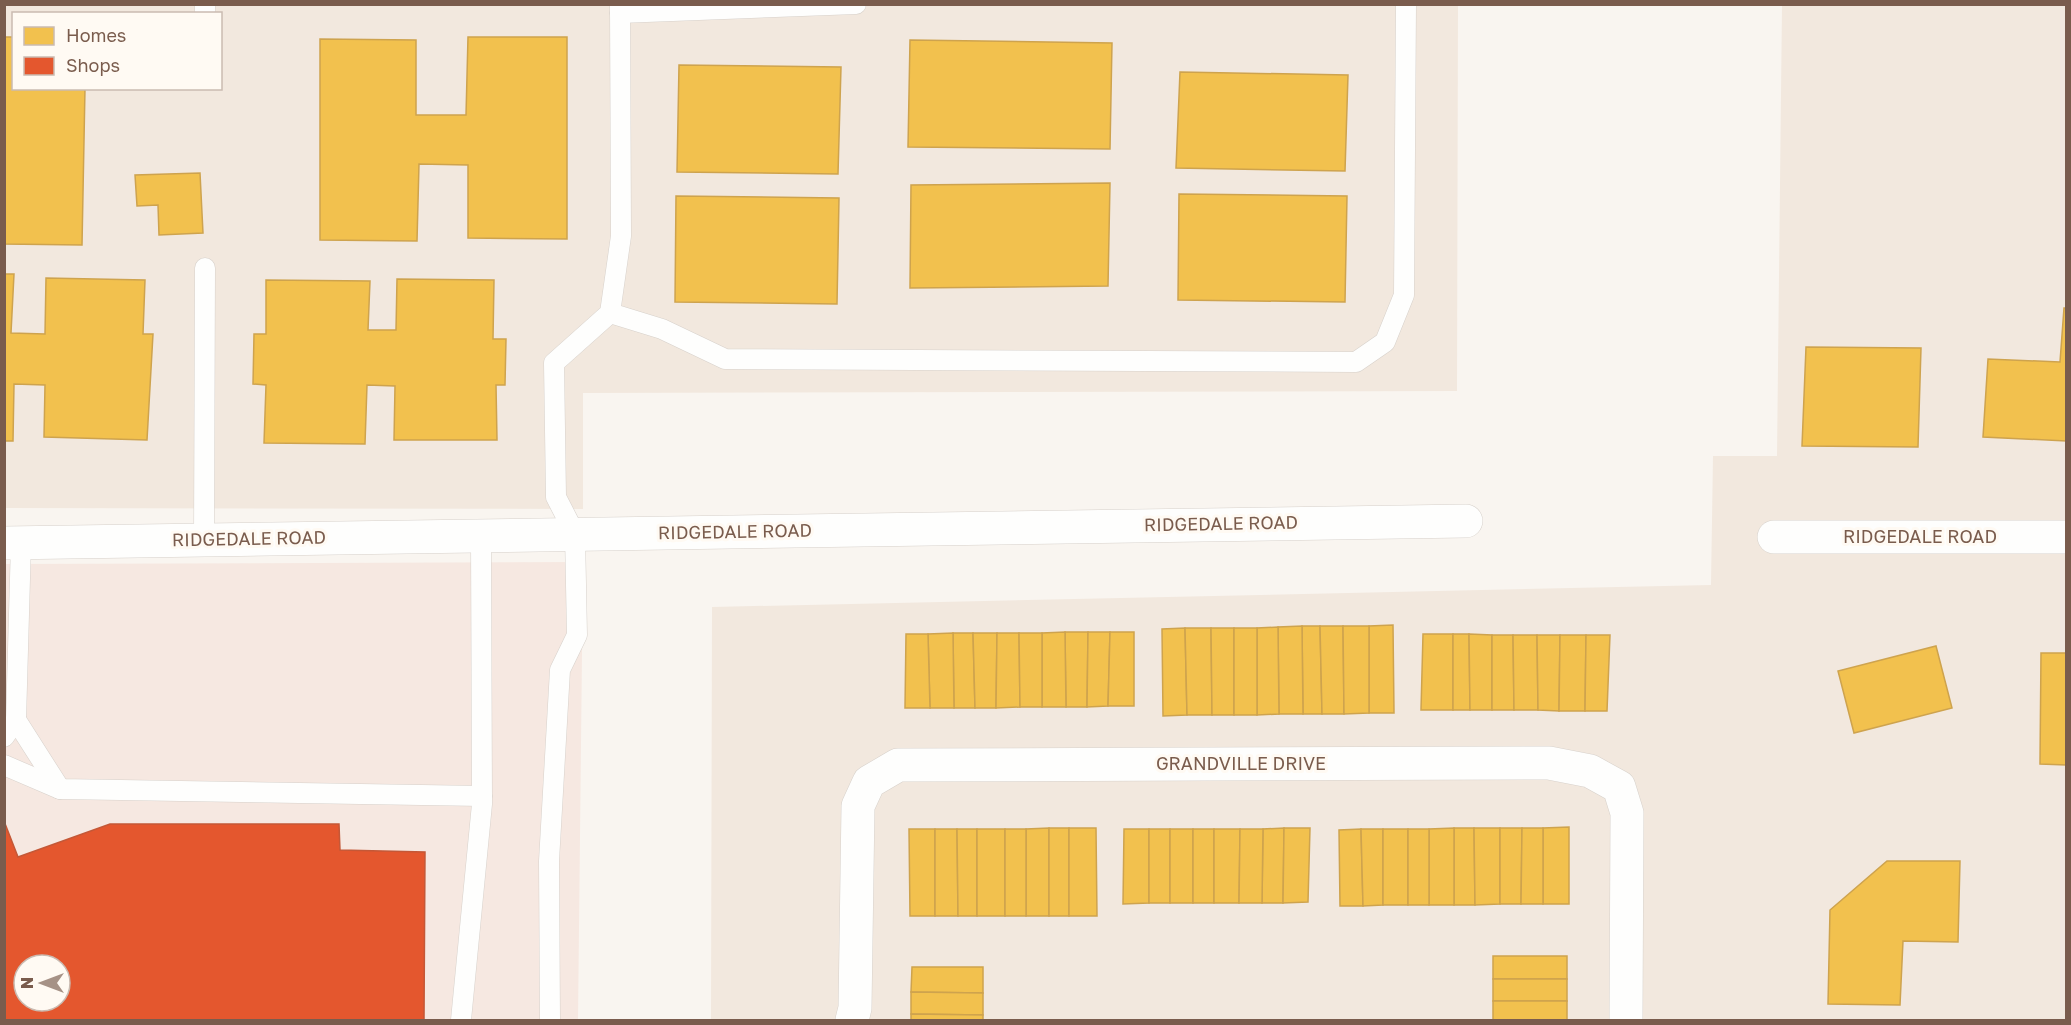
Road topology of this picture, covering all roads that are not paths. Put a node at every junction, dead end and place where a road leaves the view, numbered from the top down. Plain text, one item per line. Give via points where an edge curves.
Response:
1 (856, 4) edge
2 (1406, 4) edge
3 (620, 9) edge
4 (205, 268) dead end
5 (610, 313) junction
6 (1466, 521) dead end
7 (575, 534) junction
8 (481, 536) junction
9 (1774, 537) dead end
10 (2067, 537) edge
11 (204, 540) junction
12 (13, 543) edge
13 (16, 720) junction
14 (4, 737) edge
15 (4, 765) edge
16 (60, 789) junction
17 (482, 796) junction
18 (461, 1020) edge
19 (550, 1020) edge
20 (852, 1020) edge
21 (1626, 1020) edge

1 - 3 lane
2 - 5 lane via 1404,295 1385,342 1356,362 724,359 662,329
3 - 5 lane via 621,236
4 - 11 lane
5 - 7 lane via 554,363 556,497
6 - 7 street, RIDGEDALE ROAD
7 - 8 street, RIDGEDALE ROAD
7 - 19 lane via 577,635 560,670 549,861
8 - 11 street, RIDGEDALE ROAD
8 - 17 lane
9 - 10 street, RIDGEDALE ROAD
11 - 12 street, RIDGEDALE ROAD
12 - 13 lane
13 - 14 lane
13 - 16 lane
15 - 16 lane
16 - 17 lane
17 - 18 lane
20 - 21 street, GRANDVILLE DRIVE via 858,806 869,782 898,765 1514,764 1549,764 1590,771 1619,787 1627,813

